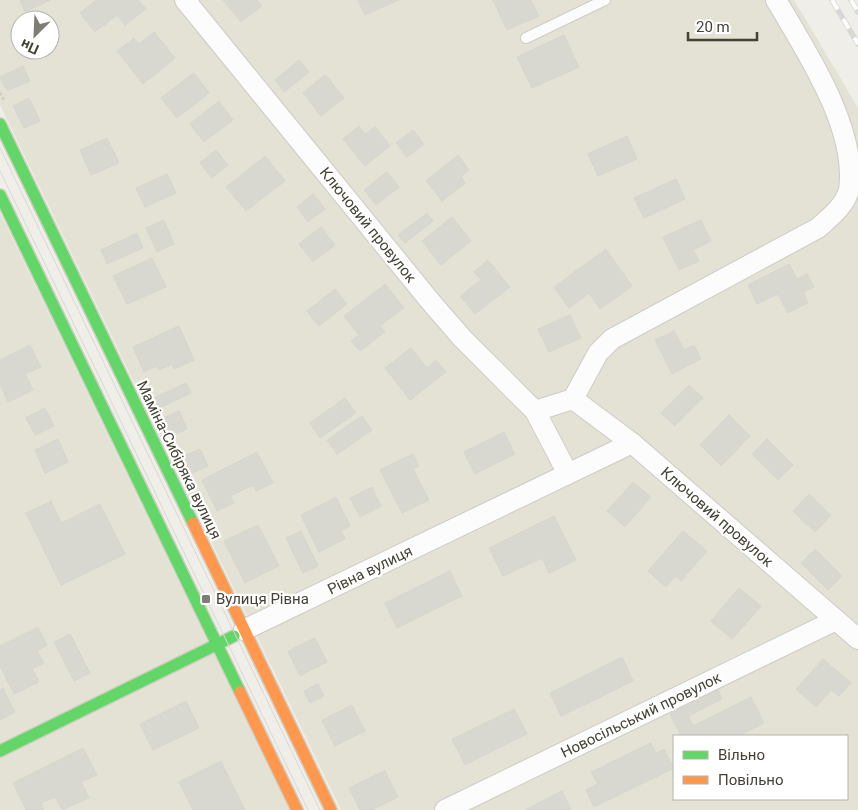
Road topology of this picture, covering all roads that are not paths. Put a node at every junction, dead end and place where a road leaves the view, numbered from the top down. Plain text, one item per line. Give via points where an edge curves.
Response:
1 (185, 0) edge
2 (605, 0) edge
3 (776, 0) edge
4 (526, 38) dead end
5 (0, 124) edge
6 (0, 195) edge
7 (573, 399) junction
8 (535, 412) junction
9 (632, 443) junction
10 (568, 474) junction
11 (836, 620) junction
12 (244, 630) junction
13 (858, 639) edge
14 (217, 644) junction
15 (0, 751) edge
16 (297, 810) edge
17 (331, 810) edge
18 (445, 810) edge

1 - 8 street, Ключовий провулок via 430,301
2 - 4 lane
3 - 7 street via 842,119 851,152 849,192 838,210 818,228 612,339 598,353
5 - 12 main road, Маміна-Сибіряка вулиця
6 - 14 main road
7 - 8 street
7 - 9 street, Ключовий провулок
8 - 10 street, Ключовий провулок
9 - 10 street, Рівна вулиця
9 - 11 street, Ключовий провулок
10 - 12 street, Рівна вулиця
11 - 13 street, Ключовий провулок
11 - 18 street, Новосільський провулок
12 - 14 main road, Рівна вулиця
12 - 17 main road, Маміна-Сибіряка вулиця
14 - 15 main road, Рівна вулиця
14 - 16 main road

